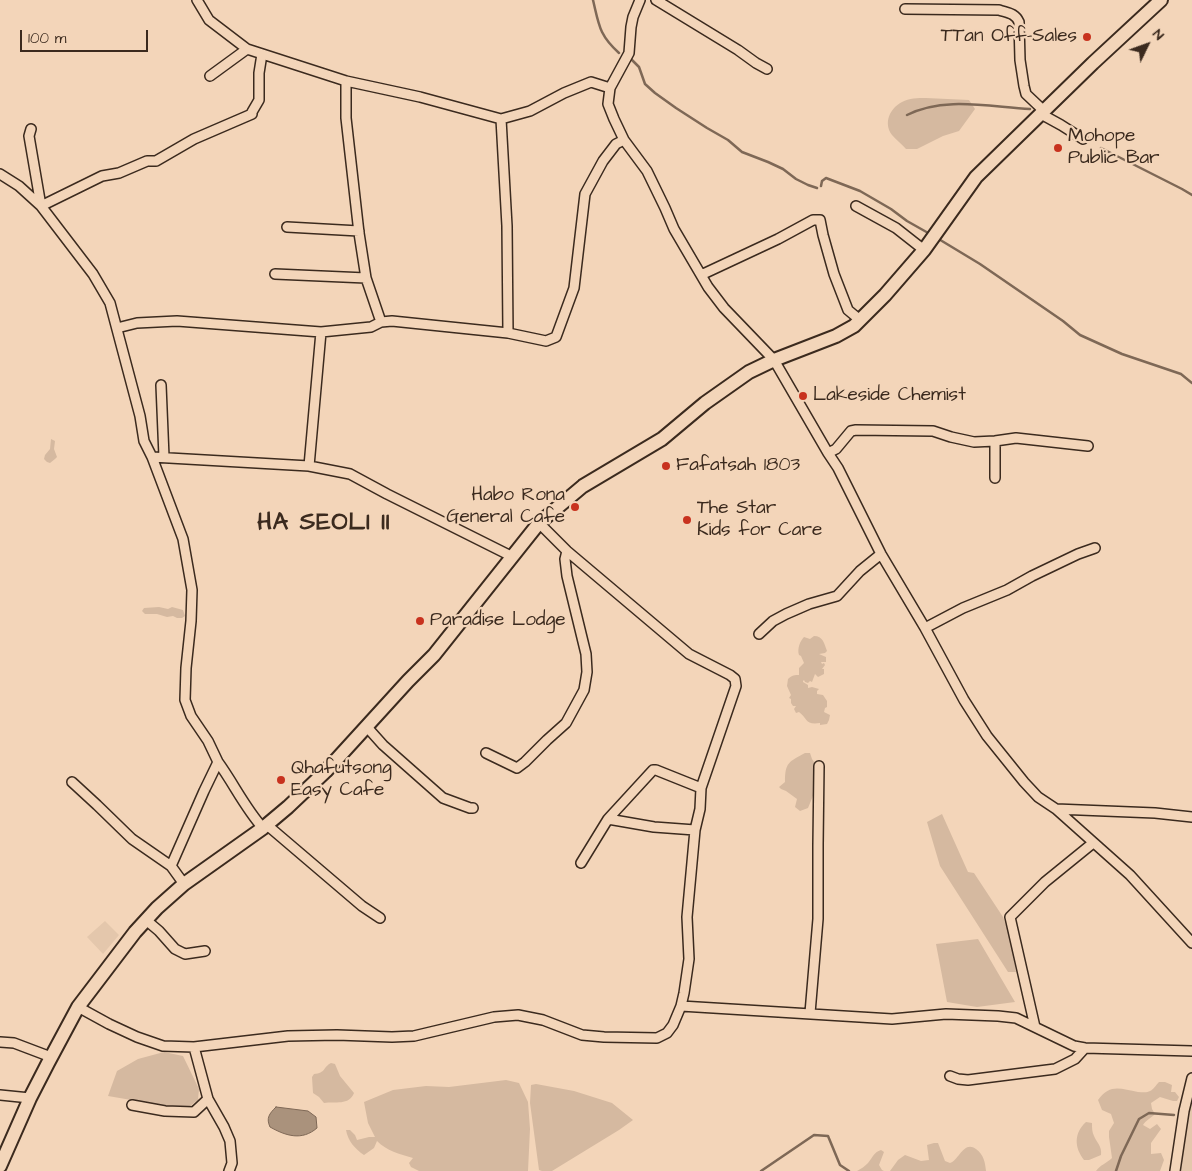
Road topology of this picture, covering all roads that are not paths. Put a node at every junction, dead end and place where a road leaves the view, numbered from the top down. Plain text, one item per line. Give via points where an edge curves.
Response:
1 (197, 0) edge
2 (640, 0) edge
3 (656, 0) edge
4 (1161, 0) edge
5 (905, 9) dead end
6 (247, 49) junction
7 (262, 54) junction
8 (767, 69) dead end
9 (210, 76) dead end
10 (346, 81) junction
11 (610, 88) junction
12 (1042, 112) junction
13 (502, 119) junction
14 (31, 129) dead end
15 (1083, 139) dead end
16 (624, 140) junction
17 (0, 174) edge
18 (41, 206) junction
19 (856, 206) dead end
20 (287, 227) dead end
21 (359, 231) junction
22 (927, 247) junction
23 (275, 274) dead end
24 (701, 275) junction
25 (366, 278) junction
26 (860, 320) junction
27 (381, 322) junction
28 (117, 328) junction
29 (321, 332) junction
30 (508, 333) junction
31 (774, 360) junction
32 (161, 385) dead end
33 (995, 441) junction
34 (1088, 446) dead end
35 (828, 453) junction
36 (152, 457) junction
37 (164, 457) junction
38 (309, 466) junction
39 (995, 478) dead end
40 (539, 523) junction
41 (1095, 548) dead end
42 (567, 551) junction
43 (881, 554) junction
44 (511, 556) junction
45 (925, 628) junction
46 (759, 634) dead end
47 (366, 726) junction
48 (486, 752) dead end
49 (218, 762) junction
50 (819, 766) dead end
51 (72, 782) dead end
52 (701, 788) junction
53 (473, 808) dead end
54 (1056, 809) junction
55 (1192, 816) edge
56 (608, 819) junction
57 (265, 827) junction
58 (695, 830) junction
59 (1093, 842) junction
60 (581, 863) dead end
61 (171, 866) junction
62 (184, 884) junction
63 (380, 918) dead end
64 (146, 920) junction
65 (1192, 943) edge
66 (205, 951) dead end
67 (681, 1006) junction
68 (78, 1007) junction
69 (810, 1013) junction
70 (1035, 1026) junction
71 (0, 1042) edge
72 (194, 1047) junction
73 (1085, 1048) junction
74 (1192, 1052) edge
75 (51, 1058) junction
76 (950, 1076) dead end
77 (1192, 1078) edge
78 (0, 1095) edge
79 (30, 1098) junction
80 (208, 1099) junction
81 (132, 1105) dead end
82 (0, 1166) edge
83 (229, 1171) edge
84 (1175, 1171) edge

1 - 6 street via 209,20
2 - 11 street via 633,17 629,53
3 - 8 street
4 - 12 main road
5 - 12 street via 999,10 1017,17 1026,94
6 - 7 street
6 - 9 street
7 - 10 street
7 - 18 street via 259,100 252,113 194,139 156,161 102,176
10 - 13 street
10 - 21 street via 346,118
11 - 13 street via 590,82 530,111
11 - 16 street via 608,104
12 - 15 street
12 - 22 main road via 976,177
13 - 30 street
14 - 18 street via 29,136
16 - 24 street via 647,171 674,229
16 - 30 street via 616,144 603,161 585,194 574,288 556,337 546,341
17 - 18 street
18 - 28 street via 93,274 110,303
19 - 22 street
20 - 21 street
21 - 25 street
22 - 26 main road
23 - 25 street
24 - 26 street via 813,220 820,220 834,274 848,310
24 - 31 street via 724,308
25 - 27 street
26 - 31 main road via 836,336
27 - 29 street via 370,327
27 - 30 street
28 - 29 street via 137,323 177,321
28 - 36 street via 144,442
29 - 38 street
31 - 35 street
31 - 40 main road via 749,372 705,403 662,439 583,486
32 - 37 street
33 - 34 street via 1016,438
33 - 35 street via 974,442 933,431 856,430
33 - 39 street
35 - 43 street
36 - 37 street
36 - 49 street via 183,539 192,590 185,700
37 - 38 street
38 - 44 street via 350,474
40 - 42 street
40 - 44 main road
41 - 45 street
42 - 48 street via 567,576 586,654 584,690 566,723 517,768
42 - 52 street via 689,654 735,679 736,686
43 - 45 street
43 - 46 street via 860,571 838,596 786,614
44 - 47 main road via 434,655
45 - 54 street via 987,736 1038,797
47 - 53 street via 443,798
47 - 57 main road via 326,771
49 - 57 street via 246,807
49 - 61 street
50 - 69 street via 818,919
51 - 61 street via 132,839
52 - 56 street via 653,770
52 - 58 street
54 - 55 street
54 - 59 street
56 - 58 street
56 - 60 street
57 - 62 main road
57 - 63 street
58 - 67 street via 687,917 689,959
59 - 65 street via 1130,875
59 - 70 street via 1045,882 1010,917
61 - 62 street
62 - 64 main road
64 - 66 street via 175,949 185,954
64 - 68 main road
67 - 69 street
67 - 72 street via 673,1025 657,1038 582,1034 518,1015 494,1017 414,1036 288,1036
68 - 72 street via 137,1037 163,1046
68 - 75 main road
69 - 70 street via 892,1019 946,1014 998,1016 1016,1018
70 - 73 street via 1074,1046
71 - 75 street via 14,1043
72 - 80 street
73 - 74 street
73 - 76 street via 1074,1059 1055,1069 968,1080
75 - 79 main road
77 - 84 street
78 - 79 street
79 - 82 main road
80 - 81 street via 194,1112
80 - 83 street via 230,1141 232,1163

